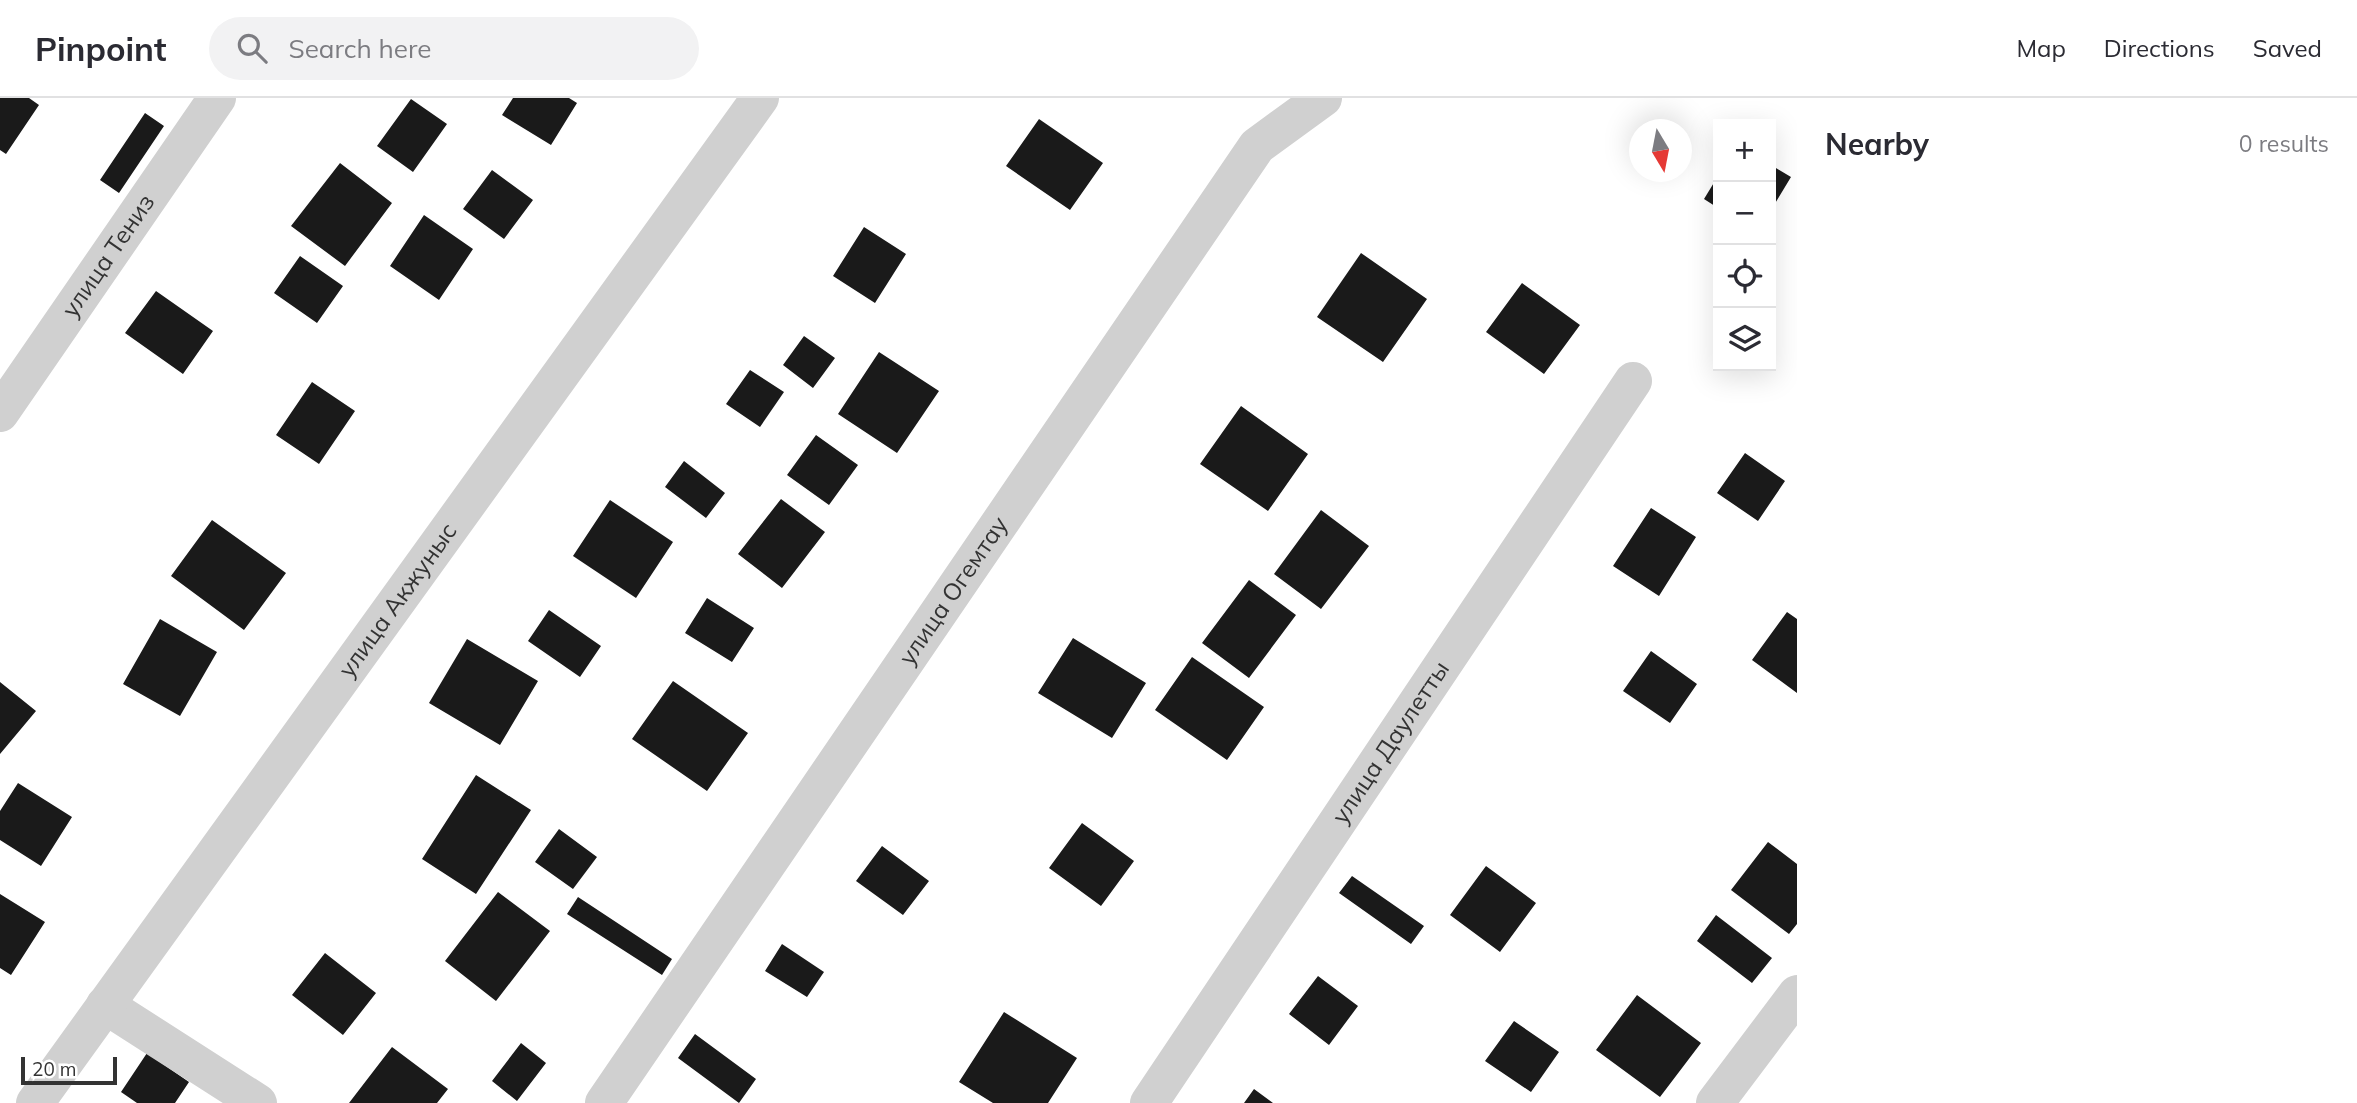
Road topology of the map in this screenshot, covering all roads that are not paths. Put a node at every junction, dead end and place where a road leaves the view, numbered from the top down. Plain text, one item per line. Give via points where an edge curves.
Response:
1 (217, 98) edge
2 (760, 98) edge
3 (1323, 98) edge
4 (1633, 381) dead end
5 (0, 413) edge
6 (1797, 994) edge
7 (105, 1005) junction
8 (34, 1103) edge
9 (258, 1103) edge
10 (604, 1103) edge
11 (1149, 1103) edge
12 (1715, 1103) edge

1 - 5 street, улица Тениз
2 - 7 street, улица Акжуныс
3 - 10 street, улица Огемтау via 1257,146
4 - 11 street, улица Даулетты
6 - 12 street
7 - 8 street, улица Акжуныс
7 - 9 street

